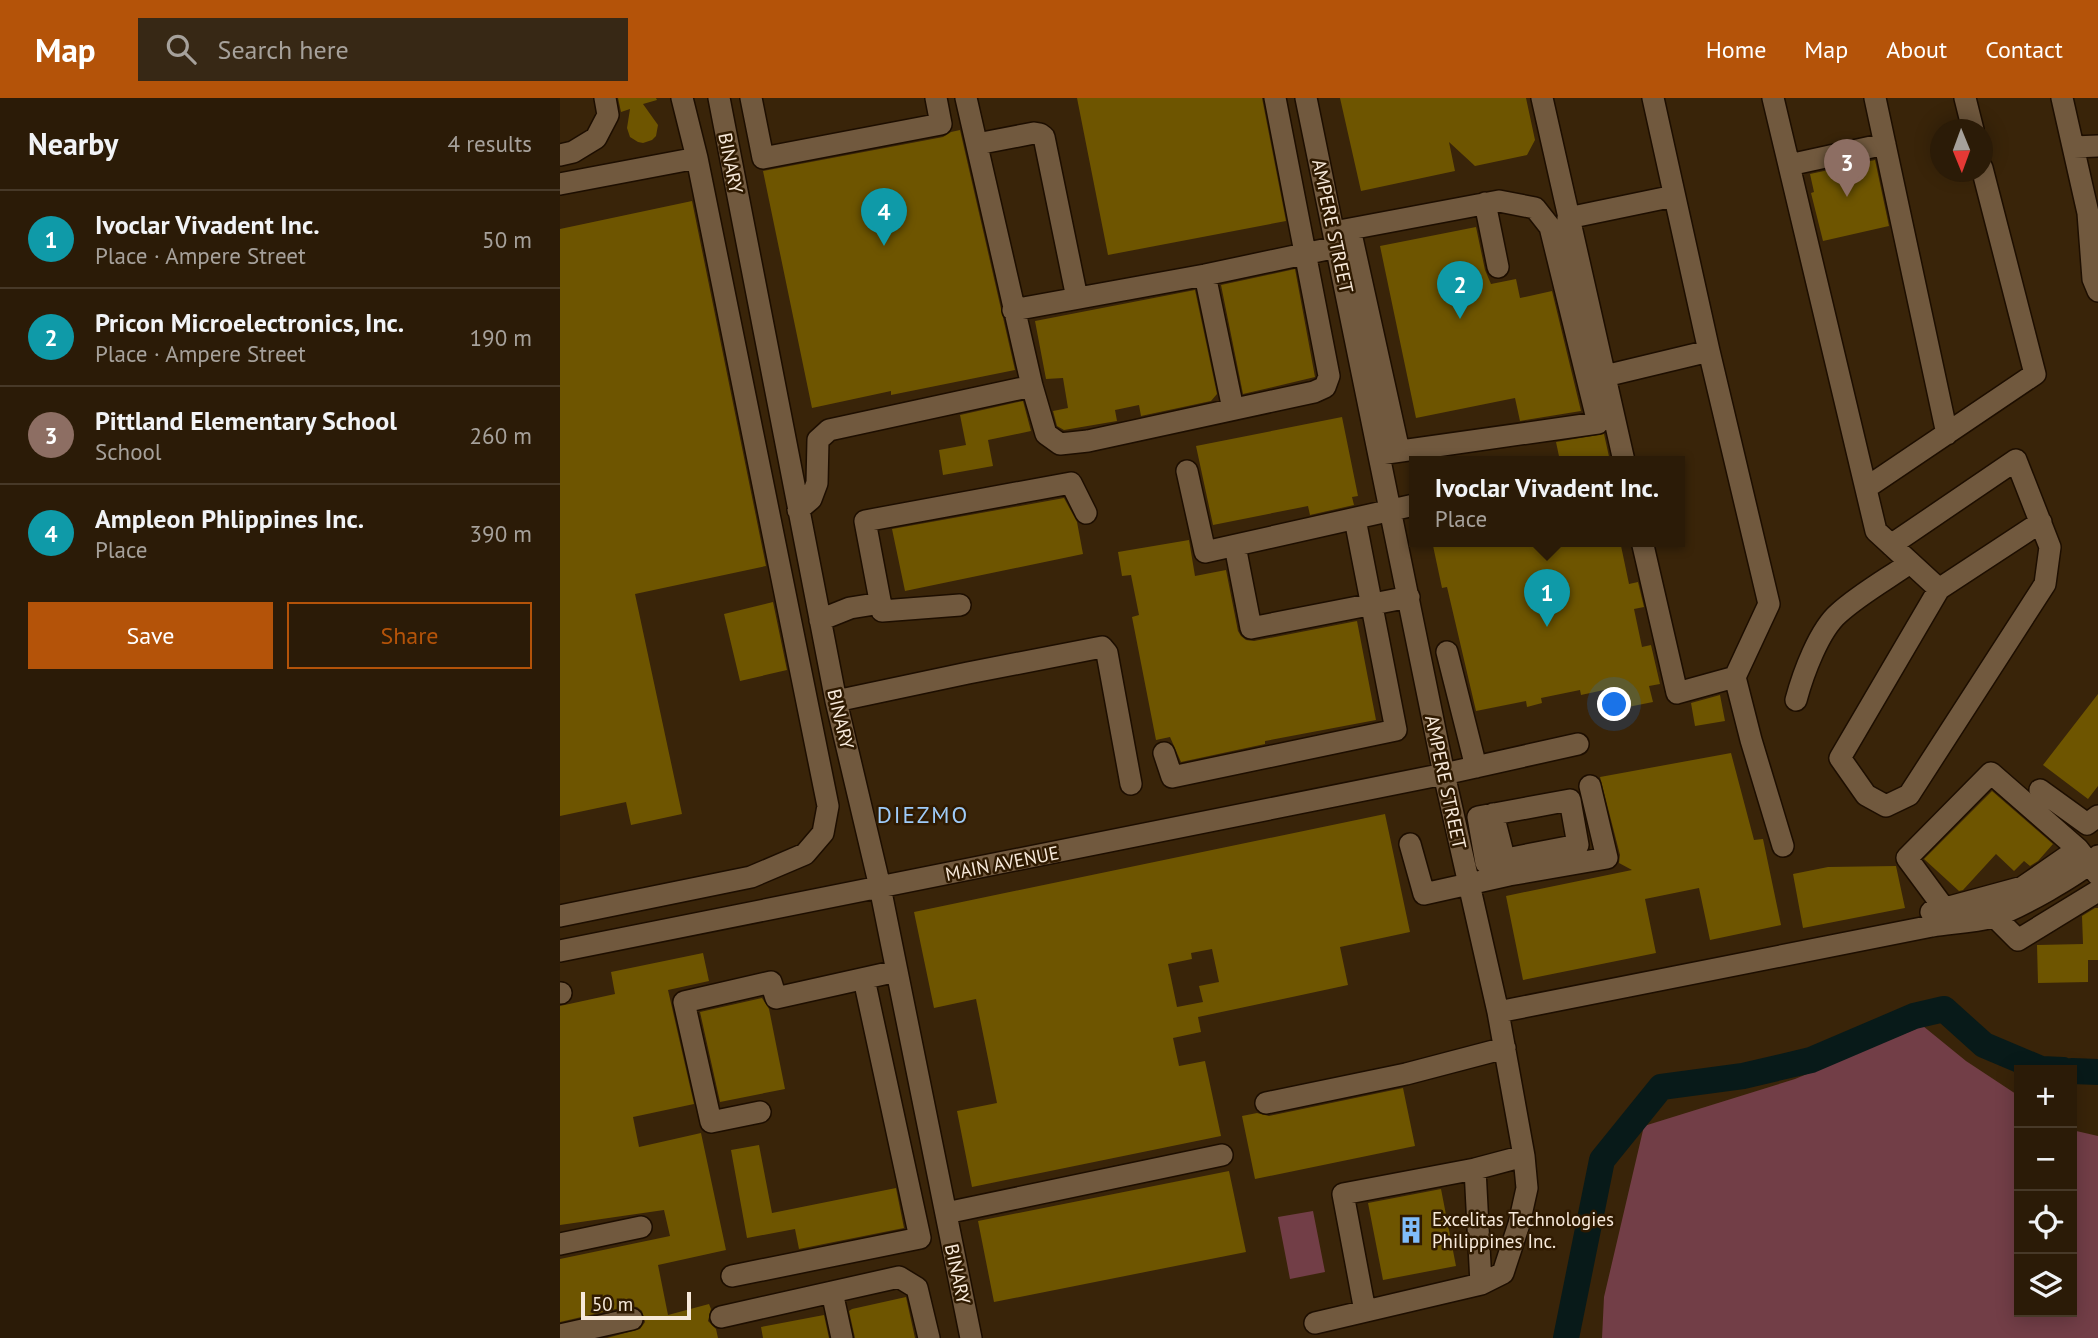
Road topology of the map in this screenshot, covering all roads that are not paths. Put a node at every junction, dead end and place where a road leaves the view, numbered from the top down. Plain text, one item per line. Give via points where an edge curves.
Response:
1 (606, 98) edge
2 (682, 98) edge
3 (752, 98) edge
4 (936, 98) edge
5 (966, 98) edge
6 (1275, 98) edge
7 (1306, 98) edge
8 (1542, 98) edge
9 (1653, 98) edge
10 (1773, 98) edge
11 (1875, 98) edge
12 (1965, 98) edge
13 (2063, 98) edge
14 (720, 101) edge
15 (1970, 119) edge
16 (977, 144) junction
17 (1885, 144) junction
18 (2098, 146) edge
19 (2074, 147) junction
20 (560, 155) edge
21 (697, 158) junction
22 (1789, 166) junction
23 (1987, 182) edge
24 (560, 184) edge
25 (1674, 196) junction
26 (1485, 203) junction
27 (2093, 213) edge
28 (1569, 218) junction
29 (1340, 236) junction
30 (1304, 253) junction
31 (1498, 267) dead end
32 (1205, 275) junction
33 (2096, 283) edge
34 (1077, 298) junction
35 (1013, 310) junction
36 (1709, 351) junction
37 (1605, 376) junction
38 (1032, 386) junction
39 (1233, 410) junction
40 (1947, 433) junction
41 (1389, 452) junction
42 (1623, 456) edge
43 (1187, 471) dead end
44 (1866, 488) junction
45 (1409, 506) edge
46 (798, 510) junction
47 (1392, 511) junction
48 (1086, 513) dead end
49 (1355, 519) junction
50 (2041, 523) junction
51 (1891, 545) junction
52 (1235, 546) junction
53 (1643, 547) edge
54 (1910, 563) junction
55 (1938, 589) junction
56 (1409, 597) junction
57 (881, 603) junction
58 (960, 605) dead end
59 (1371, 605) junction
60 (820, 620) junction
61 (1447, 653) dead end
62 (1735, 677) junction
63 (1796, 700) dead end
64 (836, 701) junction
65 (1578, 744) dead end
66 (1164, 753) dead end
67 (1476, 767) junction
68 (1444, 774) junction
69 (1131, 784) dead end
70 (1590, 786) dead end
71 (2040, 790) dead end
72 (2098, 816) edge
73 (1410, 845) dead end
74 (1783, 846) dead end
75 (2091, 861) edge
76 (1506, 867) junction
77 (1468, 885) junction
78 (880, 887) junction
79 (2098, 891) edge
80 (560, 916) edge
81 (1994, 916) junction
82 (1938, 917) junction
83 (560, 951) edge
84 (897, 971) junction
85 (864, 979) junction
86 (1498, 1013) junction
87 (1504, 1048) junction
88 (1266, 1103) dead end
89 (761, 1112) dead end
90 (1222, 1155) dead end
91 (1524, 1156) junction
92 (1475, 1169) junction
93 (946, 1213) junction
94 (641, 1227) dead end
95 (560, 1244) edge
96 (732, 1276) dead end
97 (1481, 1284) junction
98 (832, 1292) junction
99 (1365, 1311) junction
100 (721, 1317) dead end
101 (632, 1319) dead end
102 (1315, 1323) dead end
103 (560, 1335) edge
104 (842, 1338) edge
105 (929, 1338) edge
106 (971, 1338) edge

1 - 20 street via 608,115 596,138
2 - 21 street
3 - 4 street via 763,158 941,124
3 - 14 street
5 - 16 street
6 - 30 street
7 - 29 street, AMPERE STREET
8 - 28 street
9 - 25 street
10 - 22 street
11 - 17 street
12 - 15 street
13 - 19 street
14 - 46 street, BINARY
16 - 34 street via 1034,133 1044,137
16 - 35 street
17 - 22 street
17 - 40 street
18 - 19 street
19 - 27 street
21 - 24 street
21 - 80 street via 828,806 823,833 805,854 751,877
22 - 44 street
23 - 40 street via 2035,374
25 - 28 street
25 - 36 street
26 - 29 street
26 - 31 street
26 - 41 street via 1535,208 1550,227 1598,423
27 - 33 street
28 - 37 street
29 - 30 street
29 - 41 street, AMPERE STREET
30 - 32 street
30 - 39 street via 1329,376 1325,387
32 - 34 street
32 - 39 street
34 - 35 street
35 - 38 street
36 - 37 street
36 - 62 street via 1769,604
37 - 42 street
38 - 39 street via 1046,433 1060,444
38 - 46 street via 829,430 817,440 817,483 811,499
40 - 44 street
41 - 47 street, AMPERE STREET
43 - 52 street via 1205,552
44 - 51 street via 1876,531
45 - 47 street
46 - 60 street, BINARY
47 - 49 street
47 - 56 street, AMPERE STREET
48 - 57 street via 1071,484 866,522
49 - 52 street
49 - 59 street
50 - 51 street via 2016,460
50 - 55 street
50 - 55 street via 2050,547 2045,584 1909,795 1886,806 1866,795 1840,758
51 - 54 street
52 - 59 street via 1251,628
53 - 62 street via 1677,693
54 - 55 street
54 - 63 street via 1837,614 1804,672
56 - 59 street
56 - 68 street, AMPERE STREET
57 - 58 street via 882,611
57 - 60 street via 850,608
59 - 66 street via 1396,730 1172,777
60 - 64 street, BINARY
61 - 67 street
62 - 74 street
64 - 69 street via 1102,647 1107,653
64 - 78 street, BINARY
65 - 67 street, MAIN AVENUE
67 - 68 street, MAIN AVENUE
68 - 77 street, AMPERE STREET
68 - 78 street, MAIN AVENUE
70 - 76 street via 1606,858
71 - 72 street via 2087,824
73 - 77 street via 1424,894
75 - 81 street
75 - 82 street
75 - 82 street via 1991,773 1907,858
76 - 76 street via 1493,814 1570,800 1578,845
76 - 77 street
77 - 86 street, AMPERE STREET
78 - 83 street, MAIN AVENUE
78 - 84 street, BINARY
79 - 81 street via 2018,940
81 - 82 street
82 - 86 street
84 - 85 street
84 - 93 street, BINARY
85 - 89 street via 776,998 771,982 684,1002 710,1122
85 - 96 street via 920,1238
86 - 87 street, AMPERE STREET
87 - 88 street
87 - 91 street, AMPERE STREET
90 - 93 street
91 - 92 street
91 - 97 street, AMPERE STREET via 1527,1188 1503,1273
92 - 97 street
92 - 99 street via 1343,1194
93 - 106 street, BINARY
94 - 95 street
97 - 99 street, AMPERE STREET
98 - 100 street
98 - 104 street
98 - 105 street via 899,1277 917,1288
99 - 102 street, AMPERE STREET
101 - 103 street

